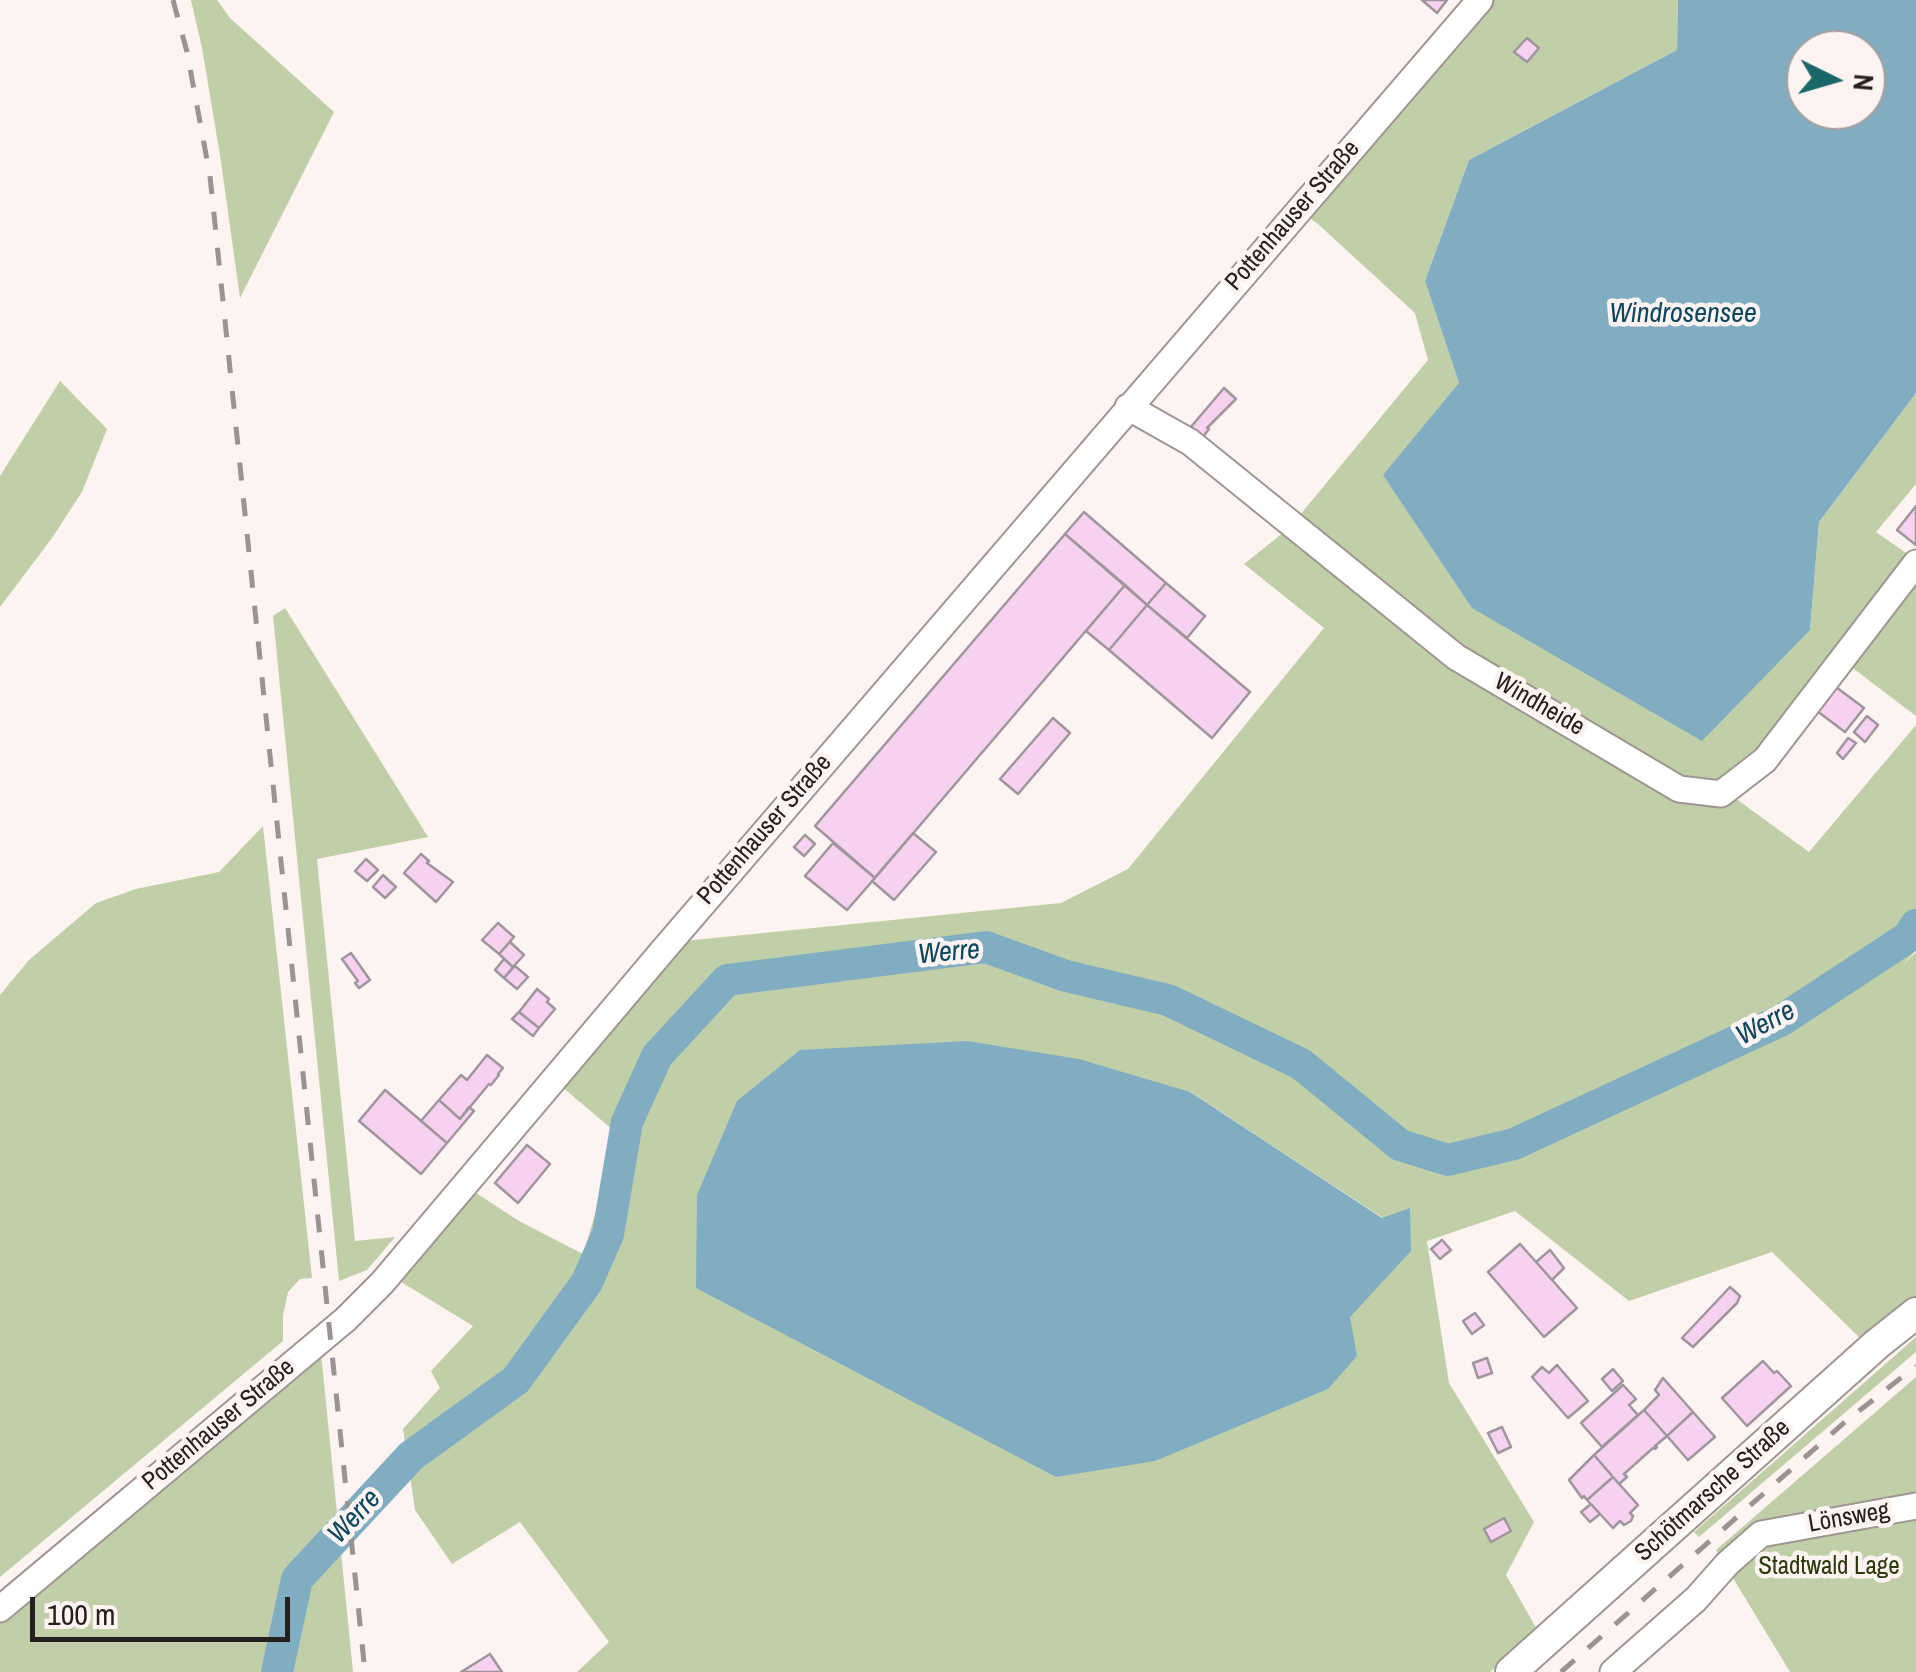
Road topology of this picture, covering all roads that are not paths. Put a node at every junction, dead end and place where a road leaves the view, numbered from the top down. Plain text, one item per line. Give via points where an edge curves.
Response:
1 (1480, 0) edge
2 (1128, 407) junction
3 (1916, 563) edge
4 (1916, 1313) edge
5 (1916, 1506) edge
6 (0, 1609) edge
7 (1511, 1672) edge
8 (1613, 1672) edge

1 - 2 street, Pottenhauser Straße
2 - 3 street, Windheide via 1190,442 1456,656 1679,789 1720,794 1765,760
2 - 6 street, Pottenhauser Straße via 382,1283
4 - 7 main road, Schötmarsche Straße
5 - 8 street, Lönsweg via 1761,1534

